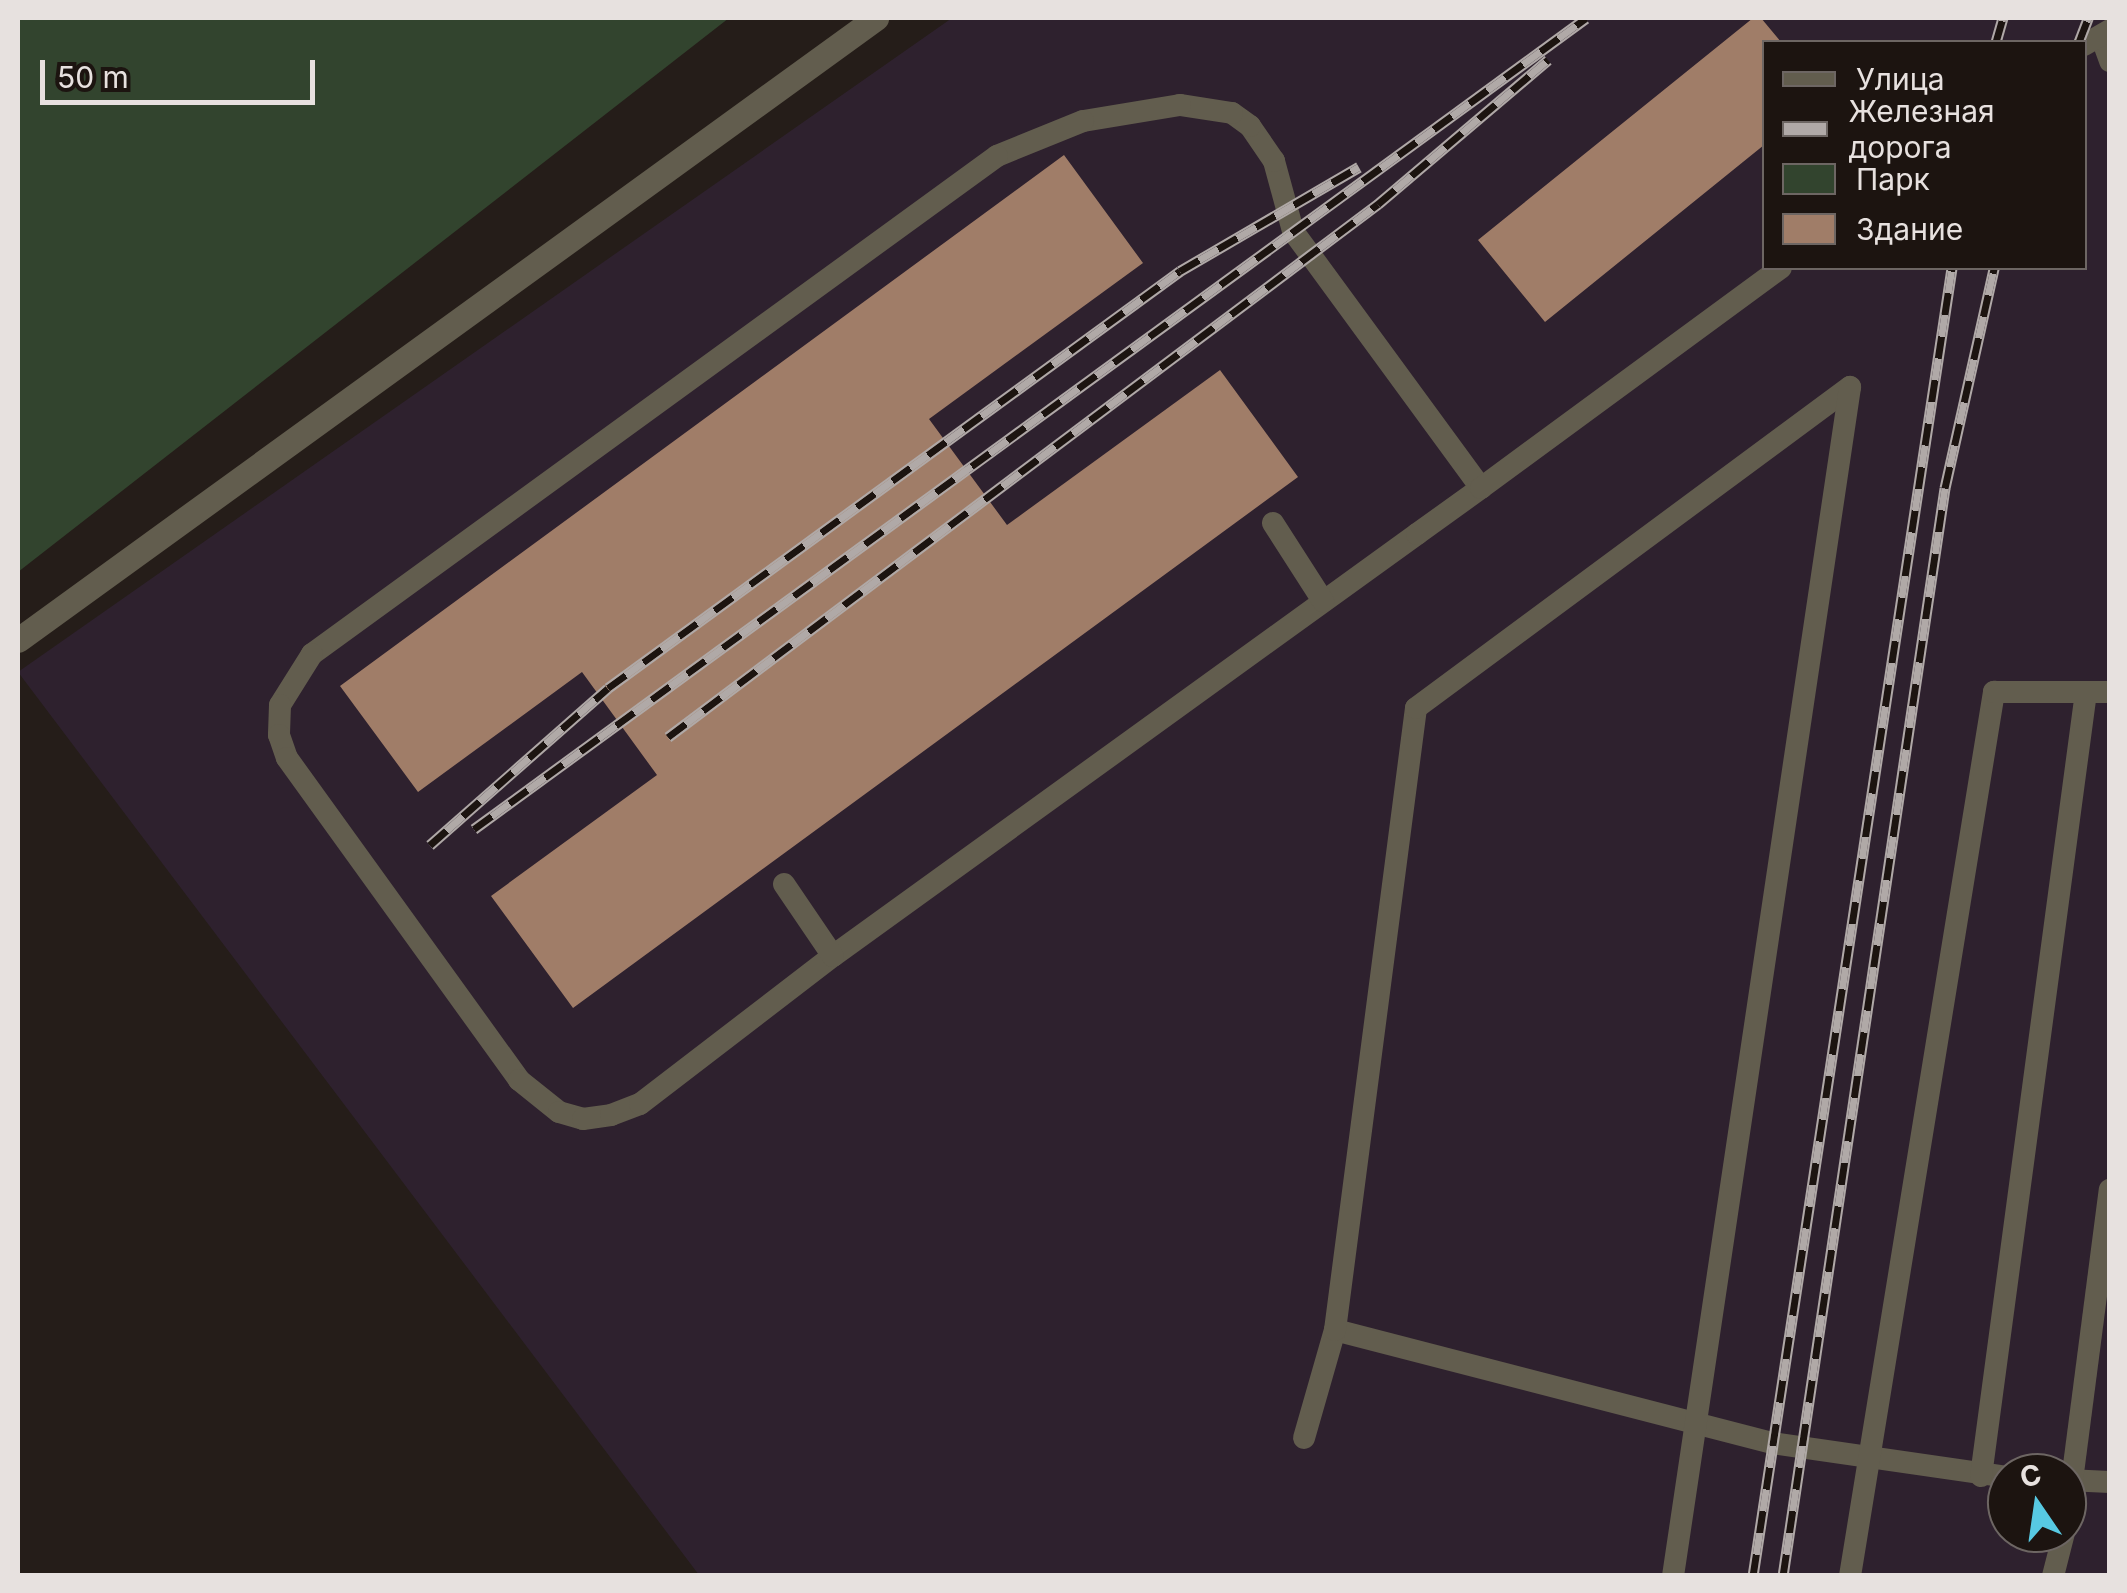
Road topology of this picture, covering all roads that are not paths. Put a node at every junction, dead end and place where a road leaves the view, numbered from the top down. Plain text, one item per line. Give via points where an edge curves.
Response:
1 (876, 18) edge
2 (2098, 37) edge
3 (2110, 61) edge
4 (1778, 270) edge
5 (1480, 488) junction
6 (1273, 523) dead end
7 (1324, 601) junction
8 (18, 640) edge
9 (2098, 692) edge
10 (784, 884) dead end
11 (833, 956) junction
12 (2110, 1190) edge
13 (1335, 1330) junction
14 (1695, 1424) junction
15 (1304, 1438) dead end
16 (2076, 1453) edge
17 (1870, 1462) junction
18 (1981, 1476) junction
19 (1987, 1476) edge
20 (1673, 1576) edge
21 (1850, 1576) edge

1 - 8 street
2 - 3 lane
4 - 5 lane
5 - 7 lane
5 - 11 lane via 1293,230 1264,142 1232,113 1180,105 1140,110 1053,129 997,156 312,654 292,678 278,734 287,758 519,1080 559,1112 583,1120 640,1104
6 - 7 lane
7 - 11 lane
9 - 17 lane via 1994,692
9 - 18 lane
10 - 11 lane
12 - 16 lane
13 - 14 lane
13 - 14 lane via 1416,708 1850,387
13 - 15 lane
14 - 17 lane
14 - 20 lane
17 - 18 lane
17 - 21 lane
18 - 19 lane

